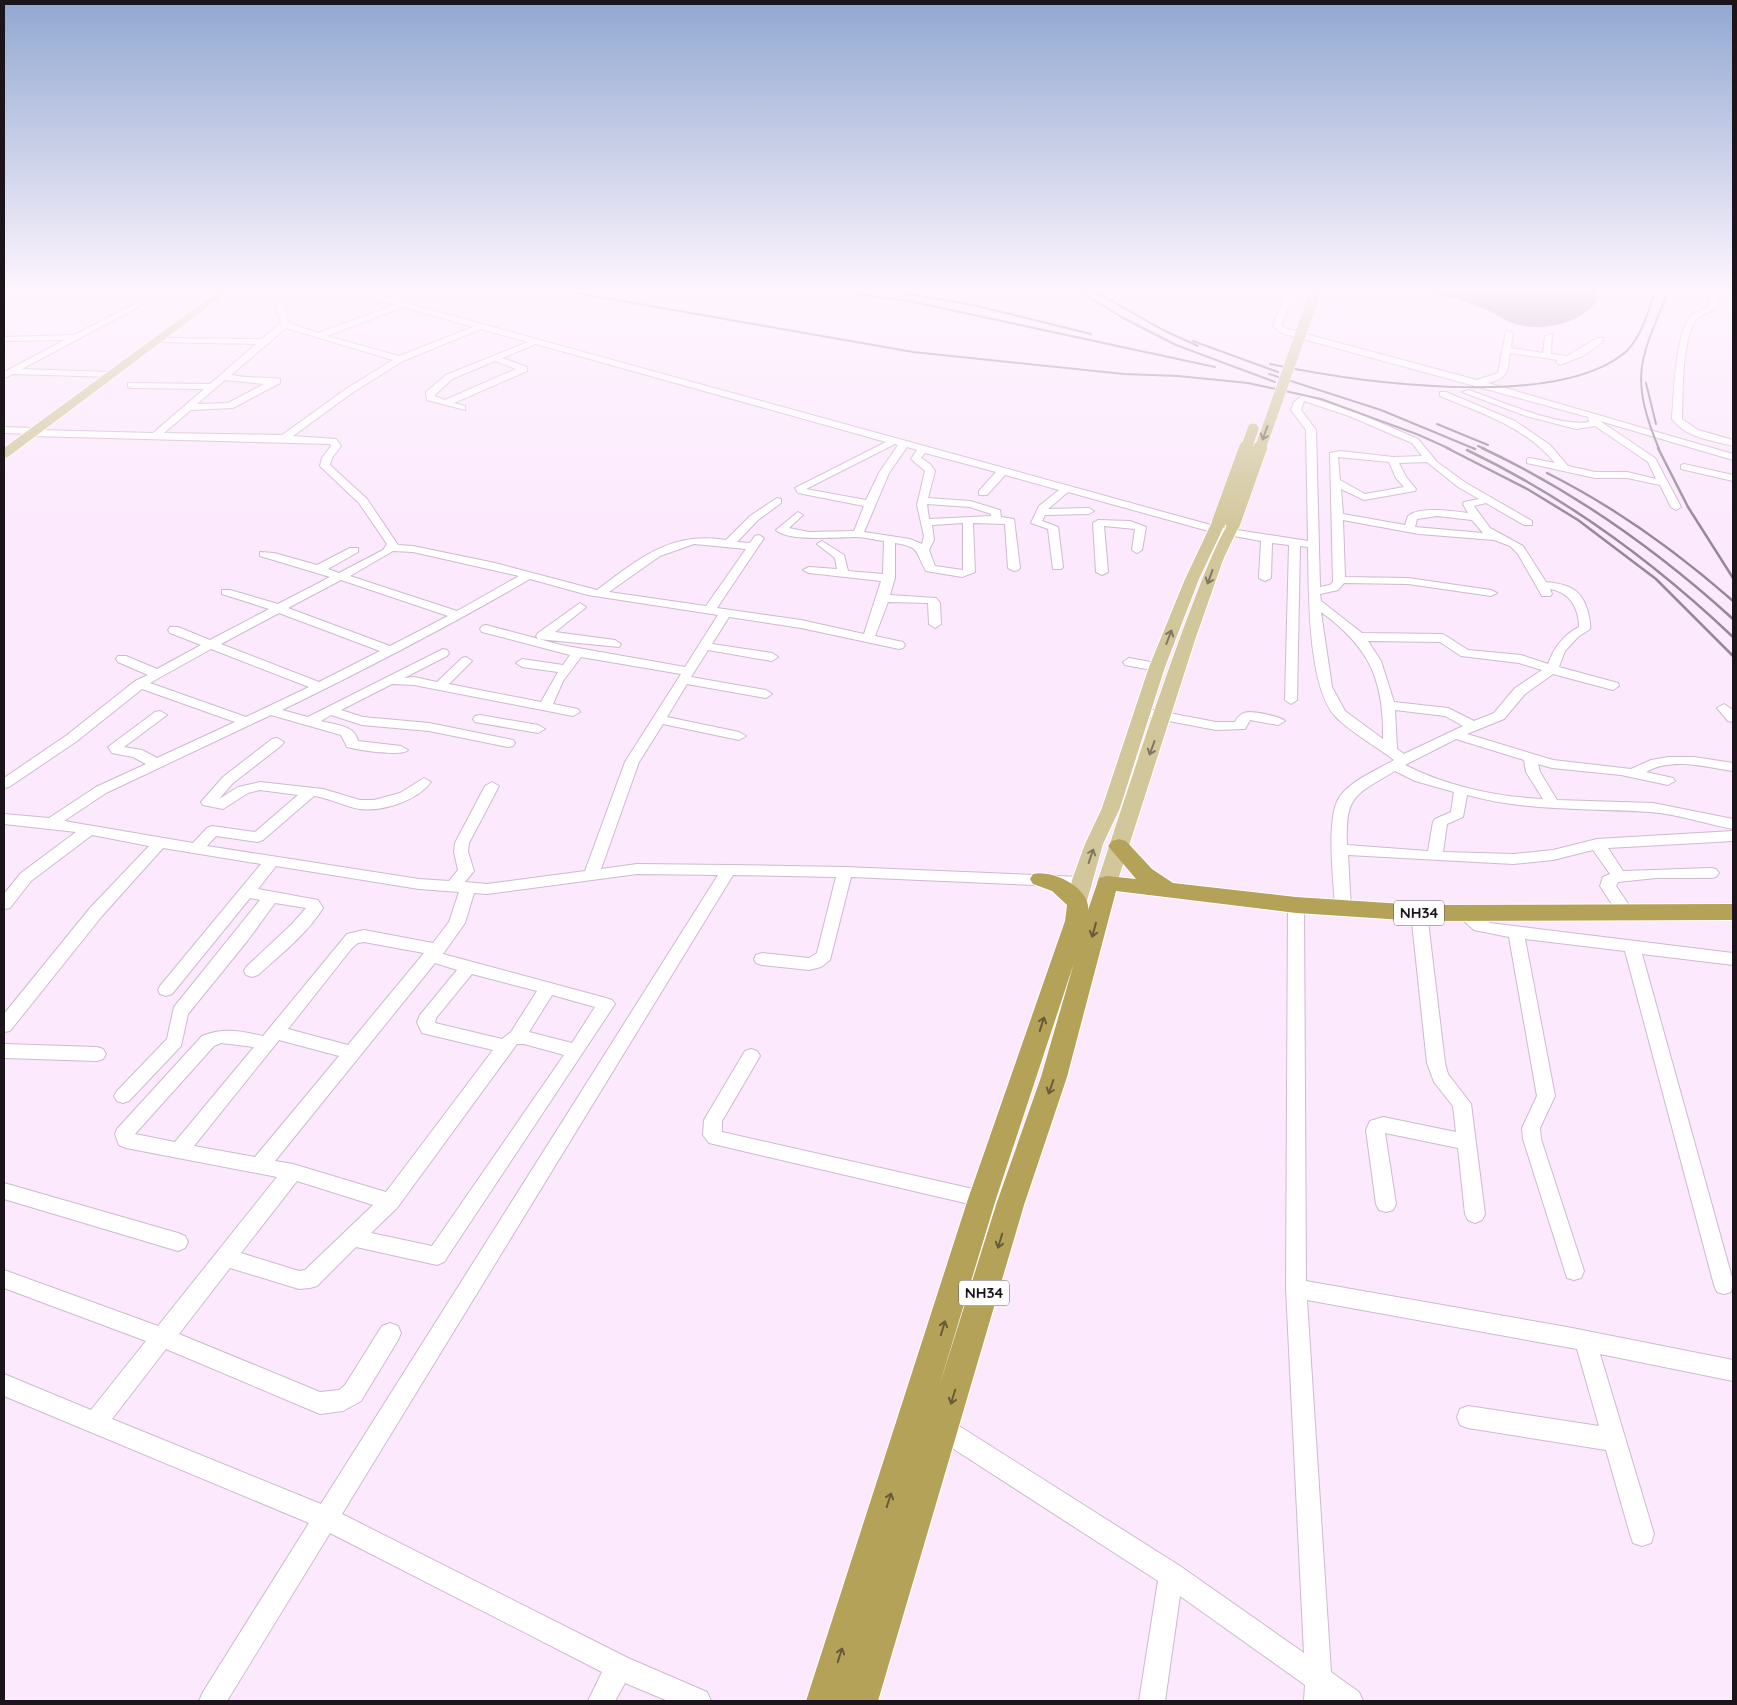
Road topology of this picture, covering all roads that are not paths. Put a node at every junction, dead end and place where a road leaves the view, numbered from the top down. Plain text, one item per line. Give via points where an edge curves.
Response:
1 (120, 368) edge
2 (236, 368) edge
3 (388, 368) edge
4 (472, 368) edge
5 (523, 368) edge
6 (628, 368) edge
7 (1286, 368) edge
8 (1424, 368) edge
9 (1503, 368) edge
10 (1683, 368) edge
11 (7, 373) edge
12 (110, 375) junction
13 (225, 377) junction
14 (278, 381) junction
15 (1477, 382) junction
16 (287, 383) dead end
17 (131, 385) dead end
18 (214, 387) junction
19 (1466, 392) dead end
20 (1443, 394) dead end
21 (445, 402) junction
22 (190, 407) junction
23 (462, 408) dead end
24 (1588, 414) junction
25 (1257, 419) dead end
26 (1596, 423) junction
27 (4, 430) edge
28 (33, 432) junction
29 (156, 435) junction
30 (284, 438) junction
31 (899, 442) junction
32 (1733, 443) edge
33 (923, 449) junction
34 (1311, 450) junction
35 (4, 454) edge
36 (1332, 457) junction
37 (1733, 457) edge
38 (1429, 459) junction
39 (1393, 460) junction
40 (1530, 461) dead end
41 (1684, 467) dead end
42 (1564, 468) junction
43 (1003, 471) junction
44 (1733, 478) edge
45 (1334, 481) junction
46 (1663, 483) junction
47 (1066, 489) junction
48 (983, 493) dead end
49 (1488, 500) junction
50 (777, 501) dead end
51 (923, 501) junction
52 (869, 504) junction
53 (1132, 507) junction
54 (1676, 507) dead end
55 (1089, 511) dead end
56 (1041, 512) junction
57 (798, 515) dead end
58 (1338, 516) junction
59 (1476, 517) junction
60 (968, 520) junction
61 (996, 520) junction
62 (927, 522) junction
63 (1528, 523) dead end
64 (1121, 524) junction
65 (1224, 527) junction
66 (1409, 529) junction
67 (859, 534) junction
68 (1497, 537) junction
69 (889, 539) junction
70 (1267, 539) junction
71 (1294, 542) junction
72 (728, 544) junction
73 (822, 544) dead end
74 (1314, 545) junction
75 (392, 548) junction
76 (354, 550) dead end
77 (923, 550) junction
78 (1137, 550) dead end
79 (264, 554) dead end
80 (1057, 567) dead end
81 (1014, 568) dead end
82 (320, 569) junction
83 (809, 570) dead end
84 (1102, 572) dead end
85 (843, 573) junction
86 (529, 575) junction
87 (340, 576) junction
88 (889, 578) junction
89 (1265, 578) dead end
90 (1339, 580) junction
91 (226, 592) dead end
92 (600, 593) junction
93 (1491, 593) dead end
94 (1316, 596) junction
95 (883, 598) junction
96 (580, 607) dead end
97 (277, 608) junction
98 (710, 609) junction
99 (726, 612) junction
100 (459, 616) junction
101 (935, 624) dead end
102 (486, 629) dead end
103 (174, 630) dead end
104 (546, 634) junction
105 (1359, 637) junction
106 (868, 638) junction
107 (526, 643) junction
108 (615, 644) dead end
109 (209, 645) junction
110 (899, 645) dead end
111 (705, 646) junction
112 (391, 651) junction
113 (443, 653) dead end
114 (577, 654) junction
115 (772, 657) dead end
116 (122, 659) dead end
117 (466, 661) dead end
118 (1129, 662) dead end
119 (522, 663) dead end
120 (1158, 667) junction
121 (566, 669) junction
122 (1552, 669) junction
123 (157, 674) junction
124 (686, 675) junction
125 (391, 680) junction
126 (140, 684) junction
127 (441, 686) junction
128 (1613, 686) dead end
129 (321, 687) junction
130 (766, 694) dead end
131 (498, 697) junction
132 (1291, 700) dead end
133 (1388, 705) junction
134 (546, 707) junction
135 (1724, 708) dead end
136 (272, 711) junction
137 (331, 711) junction
138 (573, 712) dead end
139 (1142, 712) junction
140 (160, 715) dead end
141 (1163, 716) junction
142 (1733, 718) edge
143 (480, 719) junction
144 (658, 719) junction
145 (1278, 721) dead end
146 (247, 722) junction
147 (310, 722) junction
148 (1473, 726) junction
149 (538, 729) dead end
150 (467, 734) junction
151 (1456, 735) junction
152 (739, 736) dead end
153 (277, 742) dead end
154 (508, 743) dead end
155 (401, 750) dead end
156 (1390, 750) junction
157 (1530, 758) junction
158 (1399, 762) junction
159 (156, 764) junction
160 (1733, 767) edge
161 (1632, 774) junction
162 (1668, 781) dead end
163 (424, 782) dead end
164 (4, 784) edge
165 (492, 786) dead end
166 (1462, 789) junction
167 (310, 792) junction
168 (1553, 804) junction
169 (10, 820) edge
170 (52, 824) junction
171 (1733, 824) edge
172 (89, 830) junction
173 (4, 832) edge
174 (1733, 836) edge
175 (160, 843) junction
176 (1597, 844) junction
177 (1119, 846) junction
178 (196, 849) junction
179 (1342, 850) junction
180 (1435, 856) junction
181 (272, 861) junction
182 (729, 870) junction
183 (845, 872) junction
184 (1711, 873) dead end
185 (591, 874) junction
186 (1619, 876) junction
187 (1041, 879) joint
188 (11, 887) edge
189 (461, 887) junction
190 (1168, 889) junction
191 (246, 892) junction
192 (271, 896) junction
193 (1086, 897) junction
194 (4, 904) edge
195 (1296, 904) junction
196 (1343, 909) junction
197 (1625, 911) junction
198 (1733, 912) edge
199 (1419, 913) junction
200 (1464, 914) junction
201 (1516, 932) junction
202 (1632, 946) junction
203 (434, 953) junction
204 (762, 959) dead end
205 (1733, 960) edge
206 (468, 967) junction
207 (252, 971) dead end
208 (548, 988) junction
209 (166, 990) dead end
210 (4, 1026) edge
211 (272, 1038) junction
212 (511, 1041) junction
213 (4, 1051) edge
214 (576, 1051) junction
215 (353, 1052) junction
216 (97, 1054) dead end
217 (752, 1056) dead end
218 (123, 1096) dead end
219 (1023, 1125) junction
220 (1467, 1142) junction
221 (179, 1151) junction
222 (1011, 1160) junction
223 (258, 1167) junction
224 (292, 1172) junction
225 (4, 1191) edge
226 (982, 1199) junction
227 (390, 1202) junction
228 (1386, 1204) dead end
229 (1475, 1214) dead end
230 (354, 1238) junction
231 (178, 1242) dead end
232 (226, 1257) junction
233 (1574, 1271) dead end
234 (4, 1279) edge
235 (1724, 1285) dead end
236 (1296, 1290) junction
237 (390, 1333) dead end
238 (162, 1337) junction
239 (1585, 1341) junction
240 (1733, 1371) edge
241 (6, 1391) edge
242 (916, 1417) junction
243 (1468, 1418) dead end
244 (94, 1424) junction
245 (943, 1428) junction
246 (1614, 1440) junction
247 (325, 1518) junction
248 (1642, 1534) dead end
249 (1171, 1575) junction
250 (619, 1667) junction
251 (1318, 1690) edge
252 (212, 1701) edge
253 (601, 1701) edge
254 (698, 1701) edge
255 (825, 1701) edge
256 (859, 1701) edge
257 (1152, 1701) edge
258 (1350, 1701) edge

1 - 12 main road
2 - 13 street
3 - 30 street
4 - 21 street via 445,379 429,394 430,398
5 - 21 street
6 - 31 street
7 -> 65 main road, bridge
8 - 15 street
9 - 15 street via 1497,378
10 - 32 street via 1677,419 1695,431
11 - 12 street
12 - 28 main road
13 - 14 street via 258,382
13 - 18 street
14 - 16 street
14 - 22 street via 230,406
15 - 24 street
17 - 18 street
18 - 22 street
19 - 26 street via 1579,427
20 - 42 street via 1512,423 1547,447
21 - 23 street
22 - 29 street
24 - 26 street
24 - 37 street
25 - 65 main road, bridge
26 - 46 street via 1649,457
27 - 28 street
28 - 29 street
28 - 35 main road
29 - 30 street
30 - 75 street via 336,443 325,466 372,512 393,544
31 - 33 street
31 - 52 street
31 - 52 street via 800,488
33 - 43 street
33 - 51 street via 916,459 930,471
34 - 36 street
34 - 38 street via 1311,430 1296,408 1303,398 1352,414 1415,441
34 - 74 street
36 - 39 street via 1340,454
36 - 45 street
38 - 39 street
38 - 49 street
39 - 45 street via 1411,490 1364,498
40 - 42 street
41 - 44 street
42 - 46 street via 1603,476 1627,475
43 - 47 street
43 - 48 street
45 - 58 street
46 - 54 street
47 - 53 street
47 - 56 street
49 - 59 street via 1468,504
49 - 63 street
50 - 72 street
51 - 61 street via 965,504 991,510 996,512
51 - 62 street via 922,512
52 - 67 street via 858,528
53 - 64 street
53 - 65 street
55 - 56 street
56 - 80 street via 1036,523 1053,527
57 - 67 street via 781,530 809,535
58 - 66 street
58 - 90 street
59 - 66 street via 1436,513 1413,516
59 - 68 street
60 - 61 street
60 - 62 street
60 - 77 street via 968,573 930,569
61 - 81 street via 1010,521
62 - 77 street via 929,540
64 - 78 street via 1141,527
64 - 84 street via 1098,523
65 - 70 street
120 -> 65 main road via 1192,579
65 -> 141 main road via 1216,560
66 - 68 street
67 - 69 street
68 - 122 street via 1520,548 1545,590 1564,588 1573,592 1582,611 1586,627 1559,650
69 - 77 street via 906,540
69 - 88 street
70 - 71 street
70 - 89 street
71 - 74 street
71 - 132 street
72 - 92 street via 695,541 669,547
72 - 98 street via 756,543
73 - 85 street via 840,557
74 - 94 street
75 - 86 street via 413,549
75 - 87 street
76 - 82 street
79 - 82 street
82 - 87 street
83 - 85 street
85 - 88 street
86 - 92 street
86 - 100 street
87 - 97 street
87 - 100 street via 414,598
88 - 95 street
90 - 93 street via 1408,581
90 - 94 street via 1338,586
91 - 97 street
92 - 98 street
94 - 105 street
94 - 156 street via 1315,615 1326,686 1332,701 1350,722
95 - 101 street via 932,600
95 - 106 street
96 - 104 street
97 - 109 street
97 - 112 street
98 - 99 street
99 - 106 street
99 - 111 street
100 - 112 street
102 - 107 street
103 - 109 street
104 - 107 street
104 - 108 street
105 - 122 street via 1443,638 1465,653 1513,658
105 - 133 street via 1377,666
106 - 110 street
107 - 114 street
109 - 123 street
109 - 129 street
111 - 115 street
111 - 124 street
112 - 129 street
113 - 125 street
114 - 121 street
114 - 124 street
116 - 123 street
117 - 127 street
118 - 120 street
119 - 121 street
120 - 139 main road
121 - 134 street via 556,681
122 - 128 street
122 - 148 street via 1520,691 1498,716
123 - 126 street
124 - 130 street
124 - 144 street
125 - 127 street via 414,680
125 - 137 street
126 - 146 street
126 - 164 street via 72,738
127 - 131 street
129 - 136 street
131 - 134 street
131 - 143 street
133 - 148 street via 1448,712
133 - 156 street
134 - 138 street
135 - 142 street
136 - 146 street
136 - 147 street
137 - 147 street
137 - 150 street via 362,721 416,725
139 - 141 street
193 -> 139 main road via 1094,844 1111,808
140 - 159 street via 115,747 137,753
141 - 145 street via 1216,726 1240,726 1247,716
141 -> 177 main road
143 - 149 street
143 - 150 street
144 - 152 street
144 - 185 street via 626,777
146 - 159 street
147 - 155 street via 346,732 355,745
148 - 151 street
150 - 154 street
151 - 157 street
151 - 158 street
153 - 167 street via 228,780 208,802 223,804 243,790 260,786
156 - 158 street
157 - 161 street via 1563,766
157 - 168 street via 1533,772
158 - 166 street via 1409,774
158 - 179 street via 1355,788 1346,798 1340,811
159 - 170 street via 85,800
160 - 161 street via 1669,760 1651,762
161 - 162 street
163 - 167 street via 405,796 374,805
165 - 189 street via 464,837 461,848 466,871
166 - 168 street via 1501,800
166 - 180 street via 1458,814 1440,822
167 - 178 street via 258,838 212,831
168 - 171 street via 1653,808
169 - 170 street
169 - 173 street
170 - 172 street
172 - 175 street
172 - 188 street
174 - 176 street
175 - 178 street
175 - 210 street via 96,912
176 - 180 street via 1553,855 1513,859
176 - 186 street
177 - 190 highway via 1144,874
177 - 193 main road
178 - 181 street
179 - 180 street
179 - 196 street
181 - 189 street via 419,884
181 - 191 street
182 - 183 street
182 - 185 street via 637,869
182 - 247 street
183 - 187 street
183 - 204 street via 824,956 809,964
184 - 186 street
185 - 189 street via 524,886
186 - 197 street via 1611,878 1608,886
187 - 193 highway
188 - 194 street
189 - 203 street via 457,923
190 - 193 highway, NH34
190 - 195 highway, NH34
191 - 192 street
191 - 209 street
192 - 207 street via 312,904 315,908
192 - 218 street via 180,1012 175,1040 169,1049
219 -> 193 highway, NH34
193 -> 219 highway, NH34 via 1054,1077
195 - 196 highway, NH34
195 - 236 street
196 - 199 highway, NH34
197 - 198 highway, NH34
197 - 200 highway, NH34
199 - 200 highway, NH34
199 - 220 street via 1436,1063 1440,1077 1462,1104
200 - 201 street via 1480,926
201 - 202 street
201 - 233 street via 1546,1096 1531,1128 1532,1139
202 - 205 street
202 - 235 street
203 - 206 street
203 - 211 street via 364,936 354,938
203 - 215 street
206 - 208 street
206 - 212 street via 429,1015 428,1028
208 - 212 street
208 - 214 street via 606,1004
211 - 215 street
211 - 221 street
211 - 221 street via 223,1036 208,1041 124,1134 126,1140
212 - 214 street
212 - 227 street
213 - 216 street
214 - 230 street via 437,1256
215 - 223 street
217 - 226 street via 713,1120 712,1135 716,1138
219 - 222 highway, NH34
220 - 228 street via 1377,1126
220 - 229 street
221 - 223 street
222 - 226 highway, NH34
222 -> 245 highway, NH34
223 - 224 street
224 - 227 street
224 - 232 street
225 - 231 street
242 -> 226 highway, NH34
227 - 230 street
230 - 232 street via 317,1274 304,1281
232 - 238 street
234 - 238 street
236 - 239 street
236 - 251 street
237 - 238 street via 353,1393 332,1403 320,1403
238 - 244 street
239 - 240 street
239 - 246 street
241 - 244 street
242 - 245 street
255 -> 242 highway, NH34
243 - 246 street
244 - 247 street
245 - 249 street
245 - 256 highway, NH34
246 - 248 street
247 - 250 street
247 - 252 street
249 - 251 street
249 - 257 street
250 - 253 street
250 - 254 street
251 - 258 street

